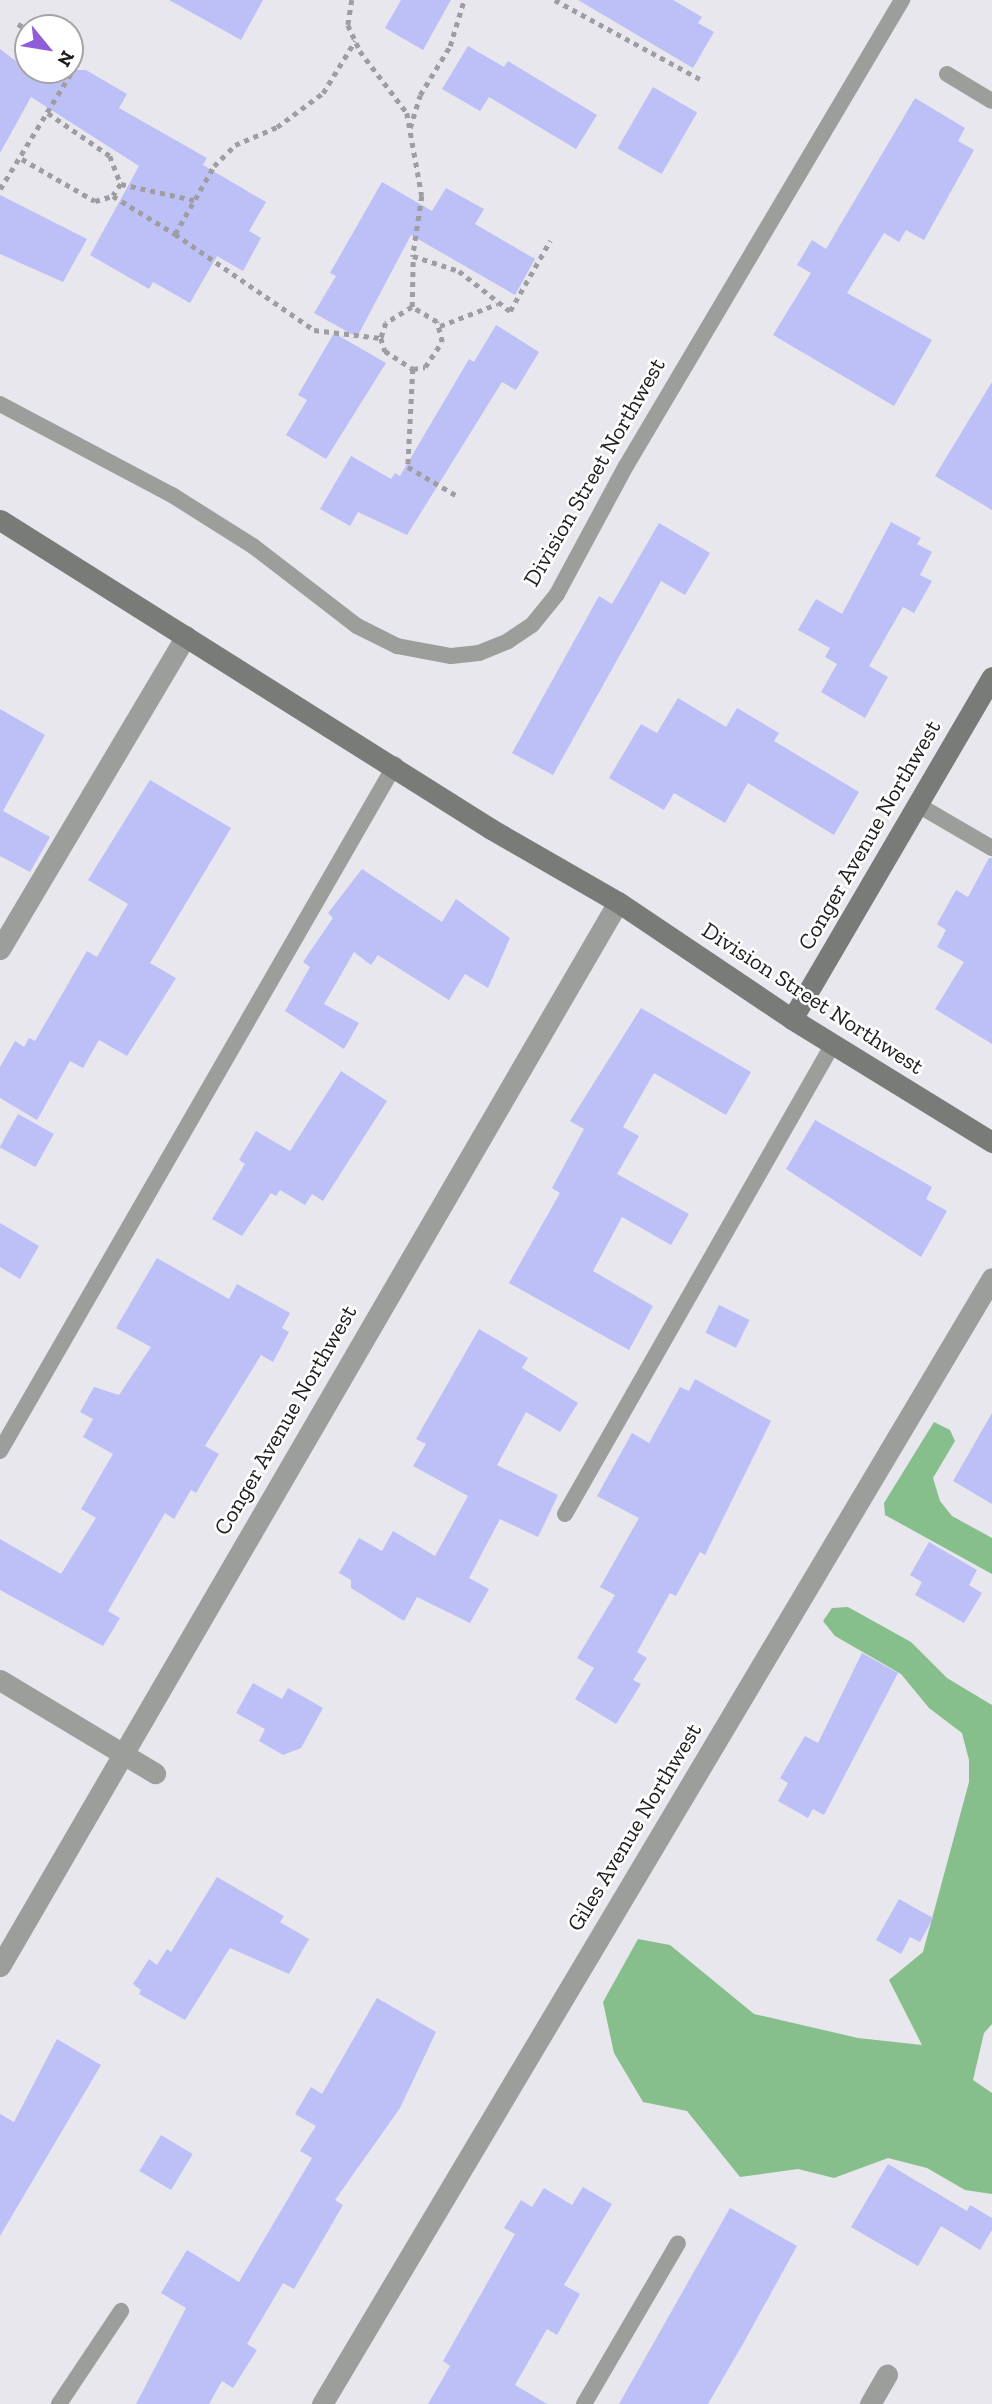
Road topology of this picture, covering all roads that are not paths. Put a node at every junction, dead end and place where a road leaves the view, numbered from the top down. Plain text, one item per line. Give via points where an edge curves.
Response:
1 (902, 0) edge
2 (947, 74) dead end
3 (992, 101) edge
4 (0, 404) edge
5 (0, 520) edge
6 (186, 636) junction
7 (992, 677) edge
8 (395, 765) junction
9 (918, 805) junction
10 (992, 848) edge
11 (618, 902) junction
12 (0, 949) edge
13 (792, 1019) junction
14 (832, 1044) junction
15 (992, 1142) edge
16 (992, 1278) edge
17 (0, 1451) edge
18 (565, 1514) dead end
19 (0, 1680) edge
20 (121, 1755) junction
21 (155, 1773) dead end
22 (0, 1966) edge
23 (678, 2243) dead end
24 (121, 2311) dead end
25 (887, 2375) dead end
26 (60, 2404) edge
27 (322, 2404) edge
28 (584, 2404) edge
29 (870, 2404) edge

1 - 4 lane, Division Street Northwest via 626,466 557,594 532,625 508,641 479,653 451,656 421,654 387,641 357,626 253,546 172,495 67,435
2 - 3 lane
5 - 6 street, Division Street Northwest
6 - 8 street, Division Street Northwest
6 - 12 street
7 - 9 street, Conger Avenue Northwest
8 - 11 street, Division Street Northwest
8 - 17 lane
9 - 10 lane
9 - 13 street, Conger Avenue Northwest
11 - 13 street, Division Street Northwest
11 - 20 street, Conger Avenue Northwest
13 - 14 street, Division Street Northwest
14 - 15 street, Division Street Northwest
14 - 18 lane
16 - 27 street, Giles Avenue Northwest
19 - 20 street
20 - 21 street
20 - 22 street, Conger Avenue Northwest
23 - 28 lane
24 - 26 lane
25 - 29 street

